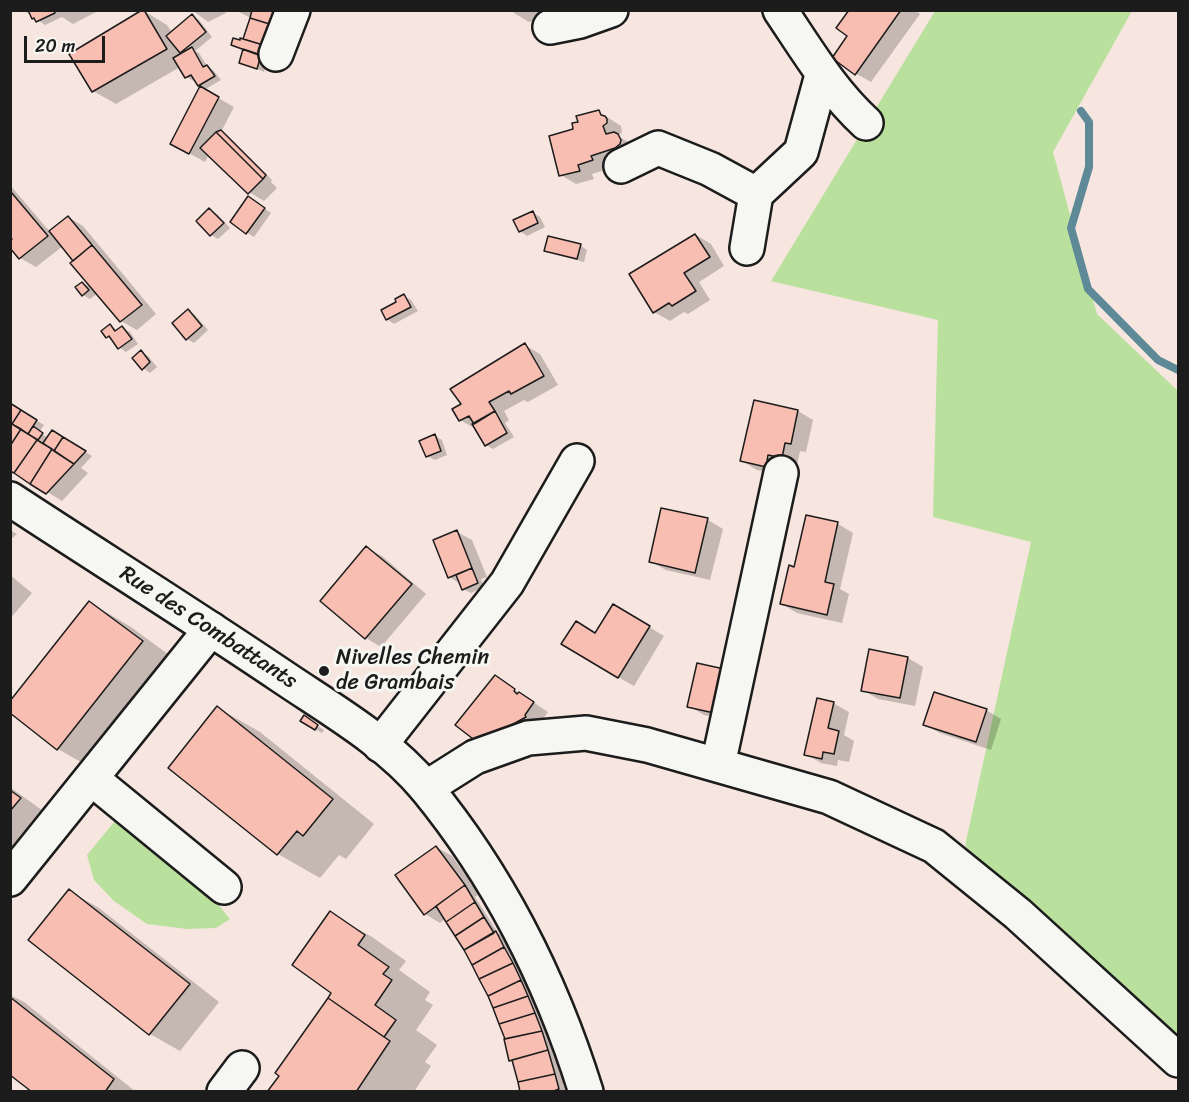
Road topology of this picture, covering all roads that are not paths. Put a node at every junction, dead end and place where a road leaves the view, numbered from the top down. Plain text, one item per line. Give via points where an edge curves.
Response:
1 (293, 10) edge
2 (611, 10) edge
3 (780, 10) edge
4 (549, 27) dead end
5 (276, 54) dead end
6 (822, 75) junction
7 (867, 123) dead end
8 (621, 166) dead end
9 (756, 194) junction
10 (747, 248) dead end
11 (577, 461) dead end
12 (782, 473) dead end
13 (10, 499) edge
14 (211, 629) junction
15 (391, 754) junction
16 (718, 765) junction
17 (92, 778) junction
18 (426, 788) junction
19 (10, 879) edge
20 (224, 887) dead end
21 (1179, 1060) edge
22 (586, 1092) edge

1 - 5 street
2 - 4 street
3 - 6 street
6 - 7 street
6 - 9 street via 801,152
8 - 9 street via 658,148 710,169
9 - 10 street
11 - 15 street via 507,583
12 - 16 street
13 - 14 street, Rue des Combattants
14 - 15 street, Rue des Combattants
14 - 17 street
15 - 18 street, Rue des Combattants
16 - 18 street via 585,733 528,738 475,757
16 - 21 street via 829,797 934,846 1018,914
17 - 19 street
17 - 20 street
18 - 22 street, Rue des Combattants via 463,837 517,923 573,1050

